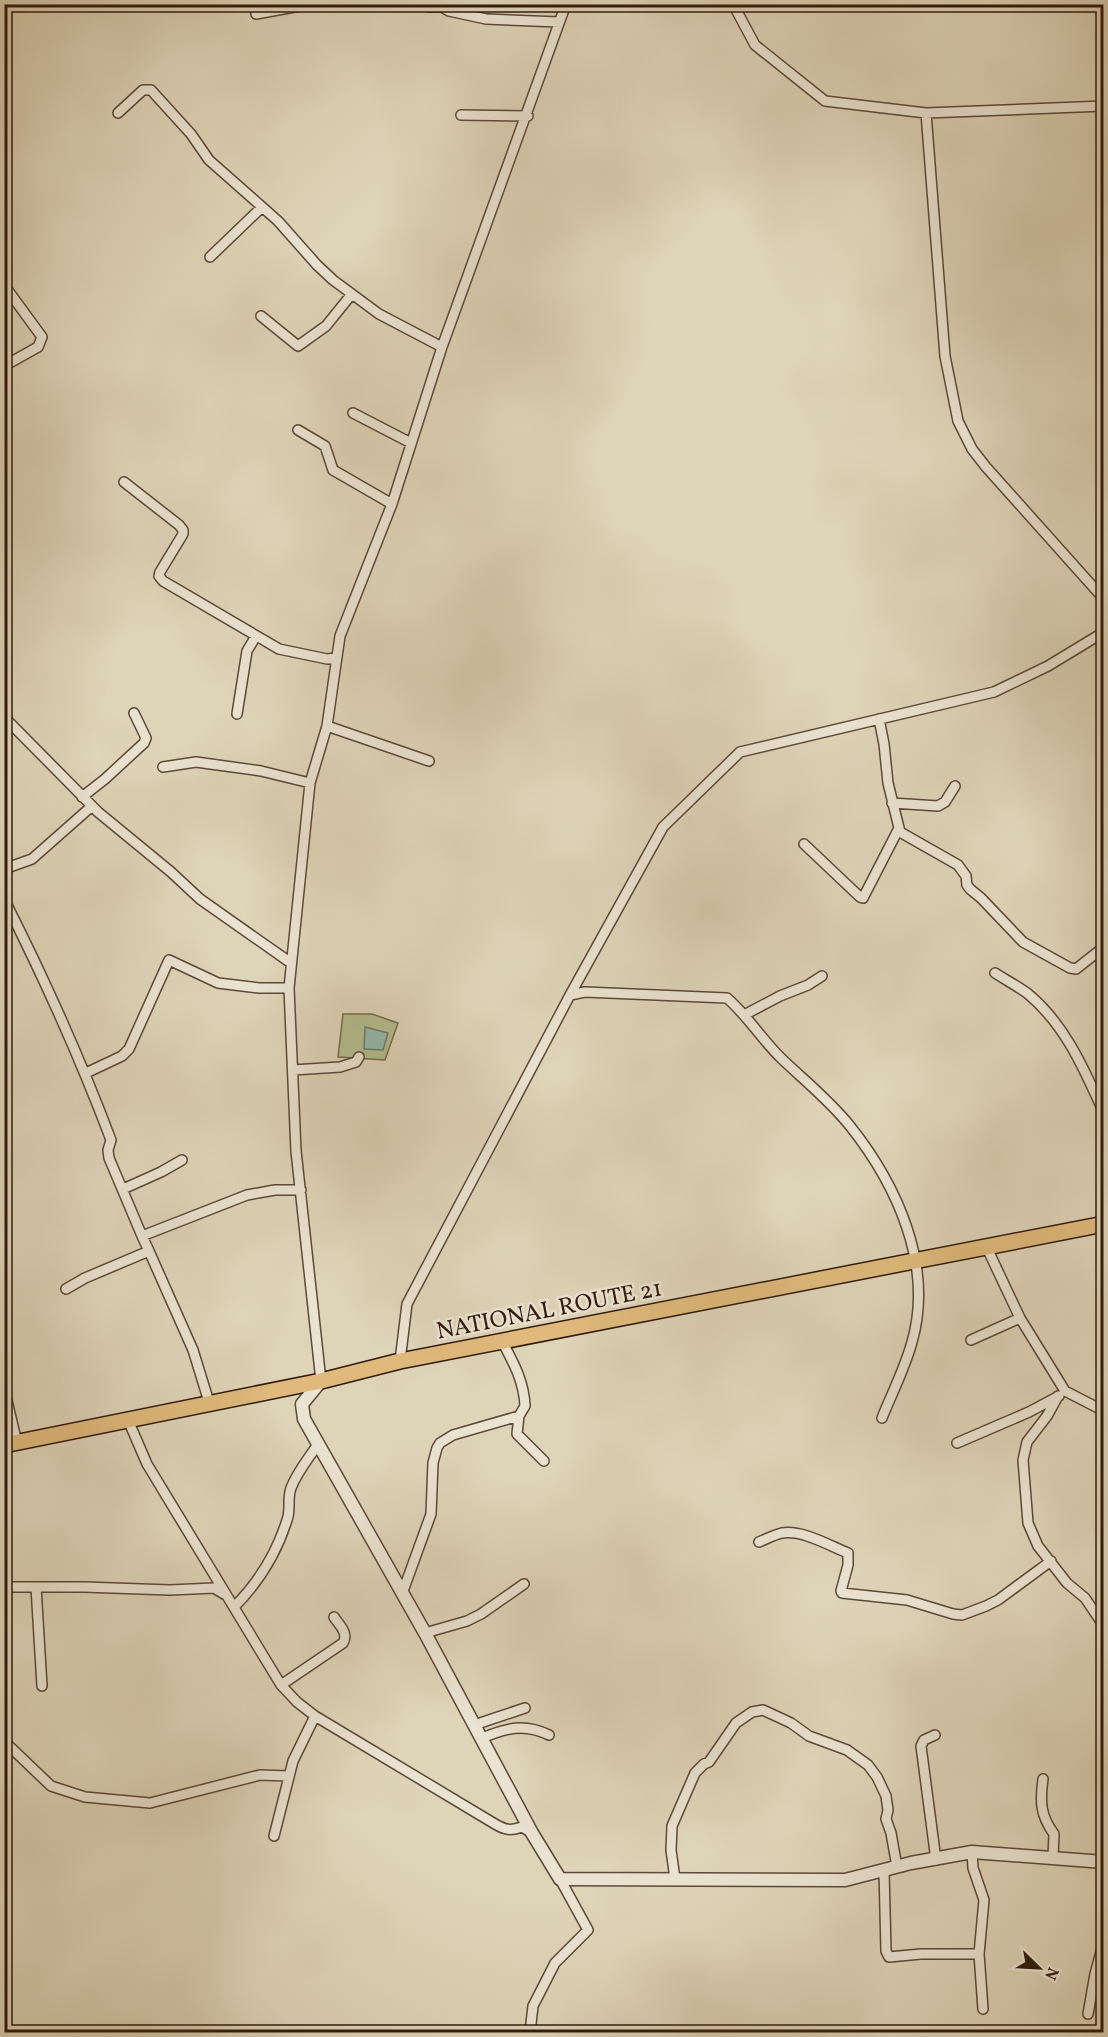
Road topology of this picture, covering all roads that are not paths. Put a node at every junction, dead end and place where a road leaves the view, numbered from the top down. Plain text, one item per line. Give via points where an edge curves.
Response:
1 (311, 4) edge
2 (424, 4) edge
3 (566, 4) edge
4 (733, 4) edge
5 (256, 14) dead end
6 (559, 22) junction
7 (1104, 106) edge
8 (926, 112) junction
9 (118, 113) dead end
10 (461, 115) dead end
11 (528, 116) junction
12 (262, 207) junction
13 (210, 257) dead end
14 (4, 285) edge
15 (351, 295) junction
16 (261, 316) dead end
17 (442, 347) junction
18 (4, 366) edge
19 (353, 413) dead end
20 (298, 430) dead end
21 (411, 444) junction
22 (124, 482) dead end
23 (392, 504) junction
24 (1104, 599) edge
25 (1104, 633) edge
26 (256, 636) junction
27 (336, 658) junction
28 (134, 713) dead end
29 (237, 714) dead end
30 (4, 717) edge
31 (879, 719) junction
32 (327, 726) junction
33 (429, 761) dead end
34 (163, 767) dead end
35 (310, 783) junction
36 (955, 786) dead end
37 (82, 797) junction
38 (892, 803) junction
39 (92, 806) junction
40 (898, 830) junction
41 (804, 844) dead end
42 (4, 869) edge
43 (4, 899) edge
44 (1104, 947) edge
45 (291, 963) junction
46 (995, 973) dead end
47 (822, 976) dead end
48 (289, 988) junction
49 (570, 995) junction
50 (744, 1015) junction
51 (359, 1057) dead end
52 (293, 1070) junction
53 (86, 1073) junction
54 (1104, 1113) edge
55 (182, 1160) dead end
56 (123, 1189) junction
57 (301, 1190) junction
58 (1104, 1224) edge
59 (142, 1236) junction
60 (986, 1246) junction
61 (149, 1251) junction
62 (917, 1260) junction
63 (66, 1289) dead end
64 (1020, 1318) junction
65 (971, 1340) dead end
66 (502, 1341) junction
67 (400, 1362) junction
68 (321, 1381) junction
69 (4, 1388) edge
70 (1062, 1394) junction
71 (209, 1402) junction
72 (1104, 1412) edge
73 (519, 1416) junction
74 (882, 1418) dead end
75 (128, 1420) junction
76 (957, 1443) dead end
77 (11, 1444) edge
78 (318, 1444) junction
79 (544, 1461) dead end
80 (759, 1542) dead end
81 (1051, 1561) junction
82 (524, 1584) dead end
83 (4, 1587) edge
84 (36, 1587) junction
85 (402, 1594) junction
86 (228, 1597) junction
87 (234, 1607) junction
88 (334, 1617) dead end
89 (1104, 1626) edge
90 (424, 1633) junction
91 (281, 1685) junction
92 (42, 1686) dead end
93 (525, 1708) dead end
94 (315, 1716) junction
95 (474, 1725) junction
96 (549, 1735) dead end
97 (935, 1735) dead end
98 (482, 1738) junction
99 (4, 1741) edge
100 (289, 1776) junction
101 (1043, 1779) dead end
102 (532, 1833) junction
103 (274, 1836) dead end
104 (972, 1852) junction
105 (1053, 1857) junction
106 (936, 1860) junction
107 (1104, 1862) edge
108 (897, 1867) junction
109 (884, 1871) junction
110 (560, 1879) junction
111 (675, 1879) junction
112 (1104, 1941) edge
113 (979, 1954) junction
114 (983, 2010) dead end
115 (1088, 2014) dead end
116 (530, 2032) edge

1 - 5 street
2 - 6 street via 486,19
3 - 6 street
4 - 8 street via 755,45 825,101
6 - 11 street
7 - 8 street
8 - 24 street via 945,356 958,421 986,467
9 - 12 street via 143,90 151,90 192,134 209,160
10 - 11 street
11 - 17 street
12 - 13 street
12 - 15 street via 317,266
14 - 18 street via 42,337 38,347
15 - 16 street via 326,326 298,346
15 - 17 street
17 - 21 street
19 - 21 street
20 - 23 street via 325,446 333,471
21 - 23 street
22 - 26 street via 183,530 160,572 161,580
23 - 27 street via 340,636
25 - 31 street via 994,692
26 - 27 street via 279,648
26 - 29 street via 247,651
27 - 32 street
28 - 37 street via 146,738 144,743
30 - 37 street
31 - 38 street
31 - 49 street via 740,752 663,827
32 - 33 street
32 - 35 street
34 - 35 street via 196,762
35 - 45 street
36 - 38 street via 938,806
37 - 39 street
38 - 40 street
39 - 42 street via 32,859
39 - 45 street via 200,899
40 - 41 street via 862,898
40 - 44 street via 957,865 970,890 1029,946 1076,969
43 - 53 street
45 - 48 street
46 - 54 street via 1027,994 1063,1032
47 - 50 street
48 - 52 street
48 - 53 street via 218,983 170,960 129,1049
49 - 50 street via 585,992 727,998
49 - 67 street via 407,1304
50 - 62 street via 767,1046 817,1090 849,1125 873,1158 889,1185
51 - 52 street via 356,1062 340,1067
52 - 57 street
53 - 56 street via 111,1140 109,1158
55 - 56 street
56 - 59 street
57 - 59 street via 247,1195
57 - 68 street
58 - 60 highway, NATIONAL ROUTE 21
59 - 61 street
60 - 62 highway, NATIONAL ROUTE 21
60 - 64 street
61 - 63 street
61 - 71 street via 193,1350
62 - 66 highway, NATIONAL ROUTE 21
62 - 74 street via 913,1341
64 - 65 street
64 - 70 street
66 - 67 highway, NATIONAL ROUTE 21
66 - 73 street via 523,1386 525,1406
67 - 68 highway, NATIONAL ROUTE 21
68 - 71 highway, NATIONAL ROUTE 21
68 - 78 street via 302,1404 304,1419
69 - 77 street
70 - 72 street
70 - 76 street
70 - 81 street via 1027,1442 1023,1460 1028,1523
71 - 75 highway, NATIONAL ROUTE 21
73 - 79 street via 517,1434
73 - 85 street via 453,1435 440,1443 434,1454 431,1514
75 - 77 highway, NATIONAL ROUTE 21
75 - 86 street via 147,1464
78 - 85 street
78 - 87 street via 293,1483 288,1519 269,1559
80 - 81 street via 779,1533 807,1537 848,1553 842,1593 907,1600 962,1615 998,1600
81 - 89 street
82 - 90 street via 467,1621
83 - 84 street
84 - 86 street via 214,1588
84 - 92 street
85 - 90 street
86 - 87 street
87 - 91 street
88 - 91 street via 345,1634 344,1643
90 - 95 street
91 - 94 street
93 - 95 street
94 - 100 street
94 - 102 street via 505,1830 522,1827
95 - 98 street
96 - 98 street via 519,1726
97 - 106 street via 921,1746
98 - 102 street
99 - 100 street via 51,1786 85,1797 150,1803 261,1775
100 - 103 street
101 - 105 street via 1040,1797 1045,1822 1054,1836
102 - 110 street
104 - 105 street
104 - 106 street
104 - 113 street via 984,1900
105 - 107 street
106 - 108 street
108 - 109 street
108 - 111 street via 886,1819 886,1796 868,1765 847,1750 809,1736 763,1710 736,1723 710,1762 695,1773 672,1826
109 - 111 street via 845,1880
109 - 113 street via 889,1957
110 - 111 street
110 - 116 street via 588,1929 555,1963 533,2006
112 - 115 street
113 - 114 street

